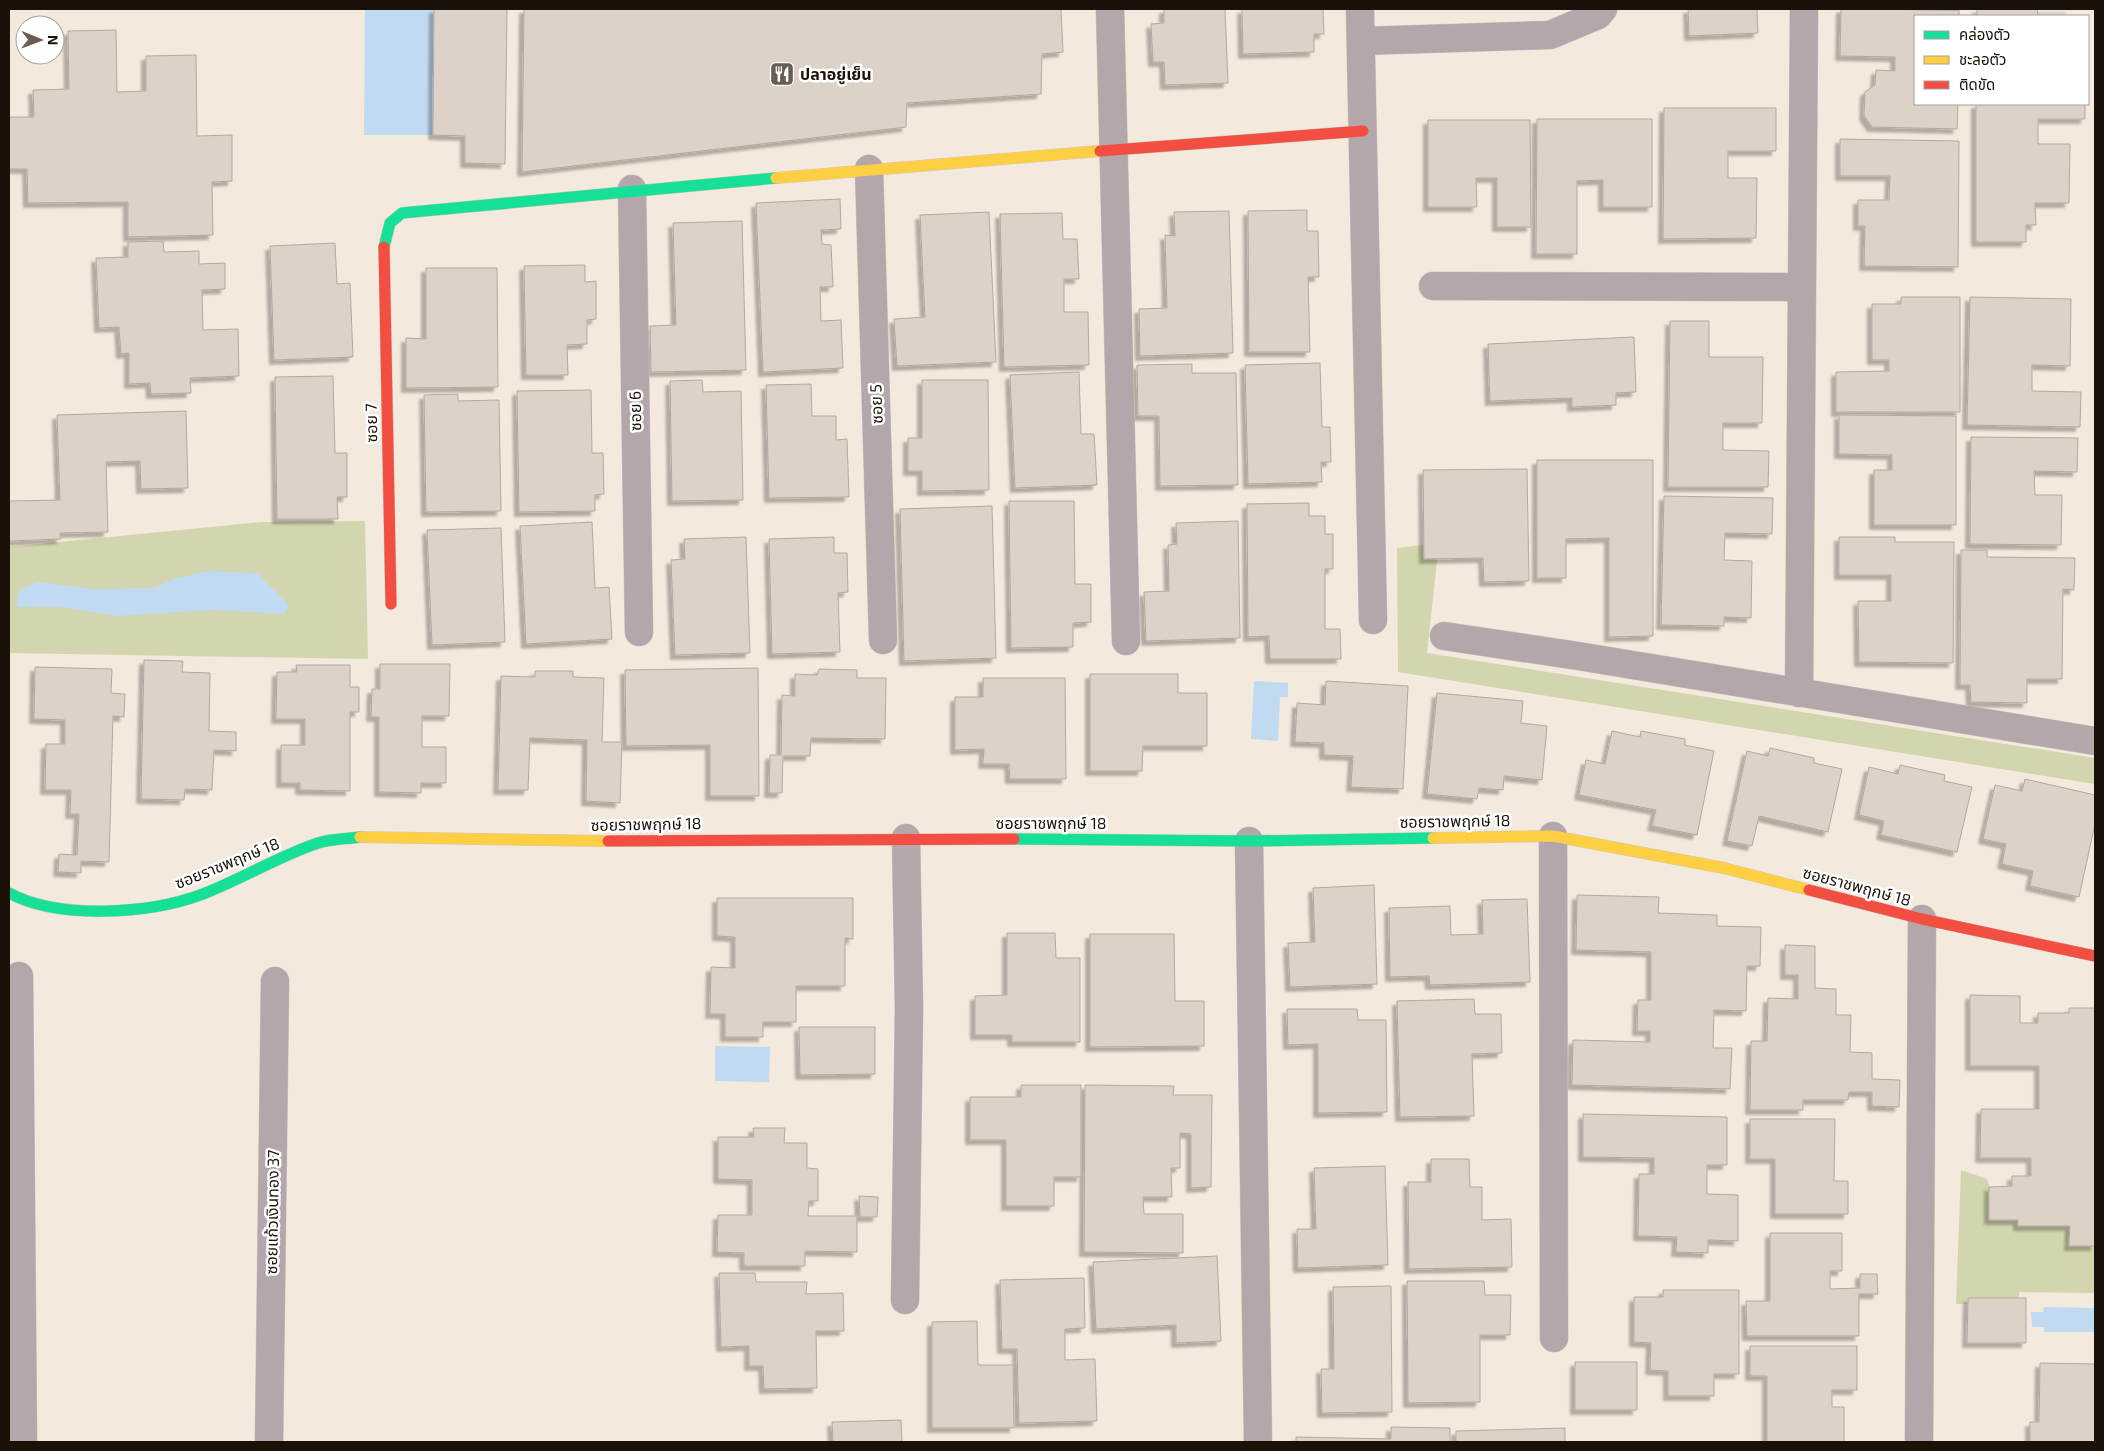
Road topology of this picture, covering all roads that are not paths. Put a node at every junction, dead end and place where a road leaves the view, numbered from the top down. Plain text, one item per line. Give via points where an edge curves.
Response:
1 (1110, 9) edge
2 (1360, 9) edge
3 (1603, 9) edge
4 (1804, 9) edge
5 (1361, 41) junction
6 (1363, 131) junction
7 (1115, 150) junction
8 (869, 169) junction
9 (632, 189) junction
10 (1433, 286) dead end
11 (1802, 287) junction
12 (391, 604) dead end
13 (1373, 620) dead end
14 (639, 632) dead end
15 (1444, 636) dead end
16 (883, 640) dead end
17 (1126, 641) dead end
18 (1799, 693) junction
19 (2095, 741) edge
20 (1553, 836) junction
21 (906, 838) junction
22 (1249, 841) junction
23 (9, 893) edge
24 (1922, 919) junction
25 (2095, 956) edge
26 (19, 976) dead end
27 (275, 981) dead end
28 (905, 1300) dead end
29 (1554, 1338) dead end
30 (23, 1442) edge
31 (269, 1442) edge
32 (1258, 1442) edge
33 (1919, 1442) edge

1 - 7 street
2 - 5 street
3 - 5 street via 1598,15 1550,35
4 - 11 street
5 - 6 street
6 - 7 street
6 - 13 street
7 - 8 street
7 - 17 street
8 - 9 street
8 - 16 street, ซอย 5
9 - 12 street, ซอย 7 via 402,213 390,223 384,242
9 - 14 street, ซอย 6
10 - 11 street
11 - 18 street
15 - 18 street
18 - 19 street
20 - 22 street, ซอยราชพฤกษ์ 18
20 - 24 street, ซอยราชพฤกษ์ 18 via 1724,868
20 - 29 street
21 - 22 street, ซอยราชพฤกษ์ 18
21 - 23 street, ซอยราชพฤกษ์ 18 via 572,841 359,837 318,842 200,895 136,910 76,911 24,901
21 - 28 street via 909,1008
22 - 32 street
24 - 25 street, ซอยราชพฤกษ์ 18
24 - 33 street
26 - 30 street
27 - 31 street, ซอยแก้วเงินทอง 37

